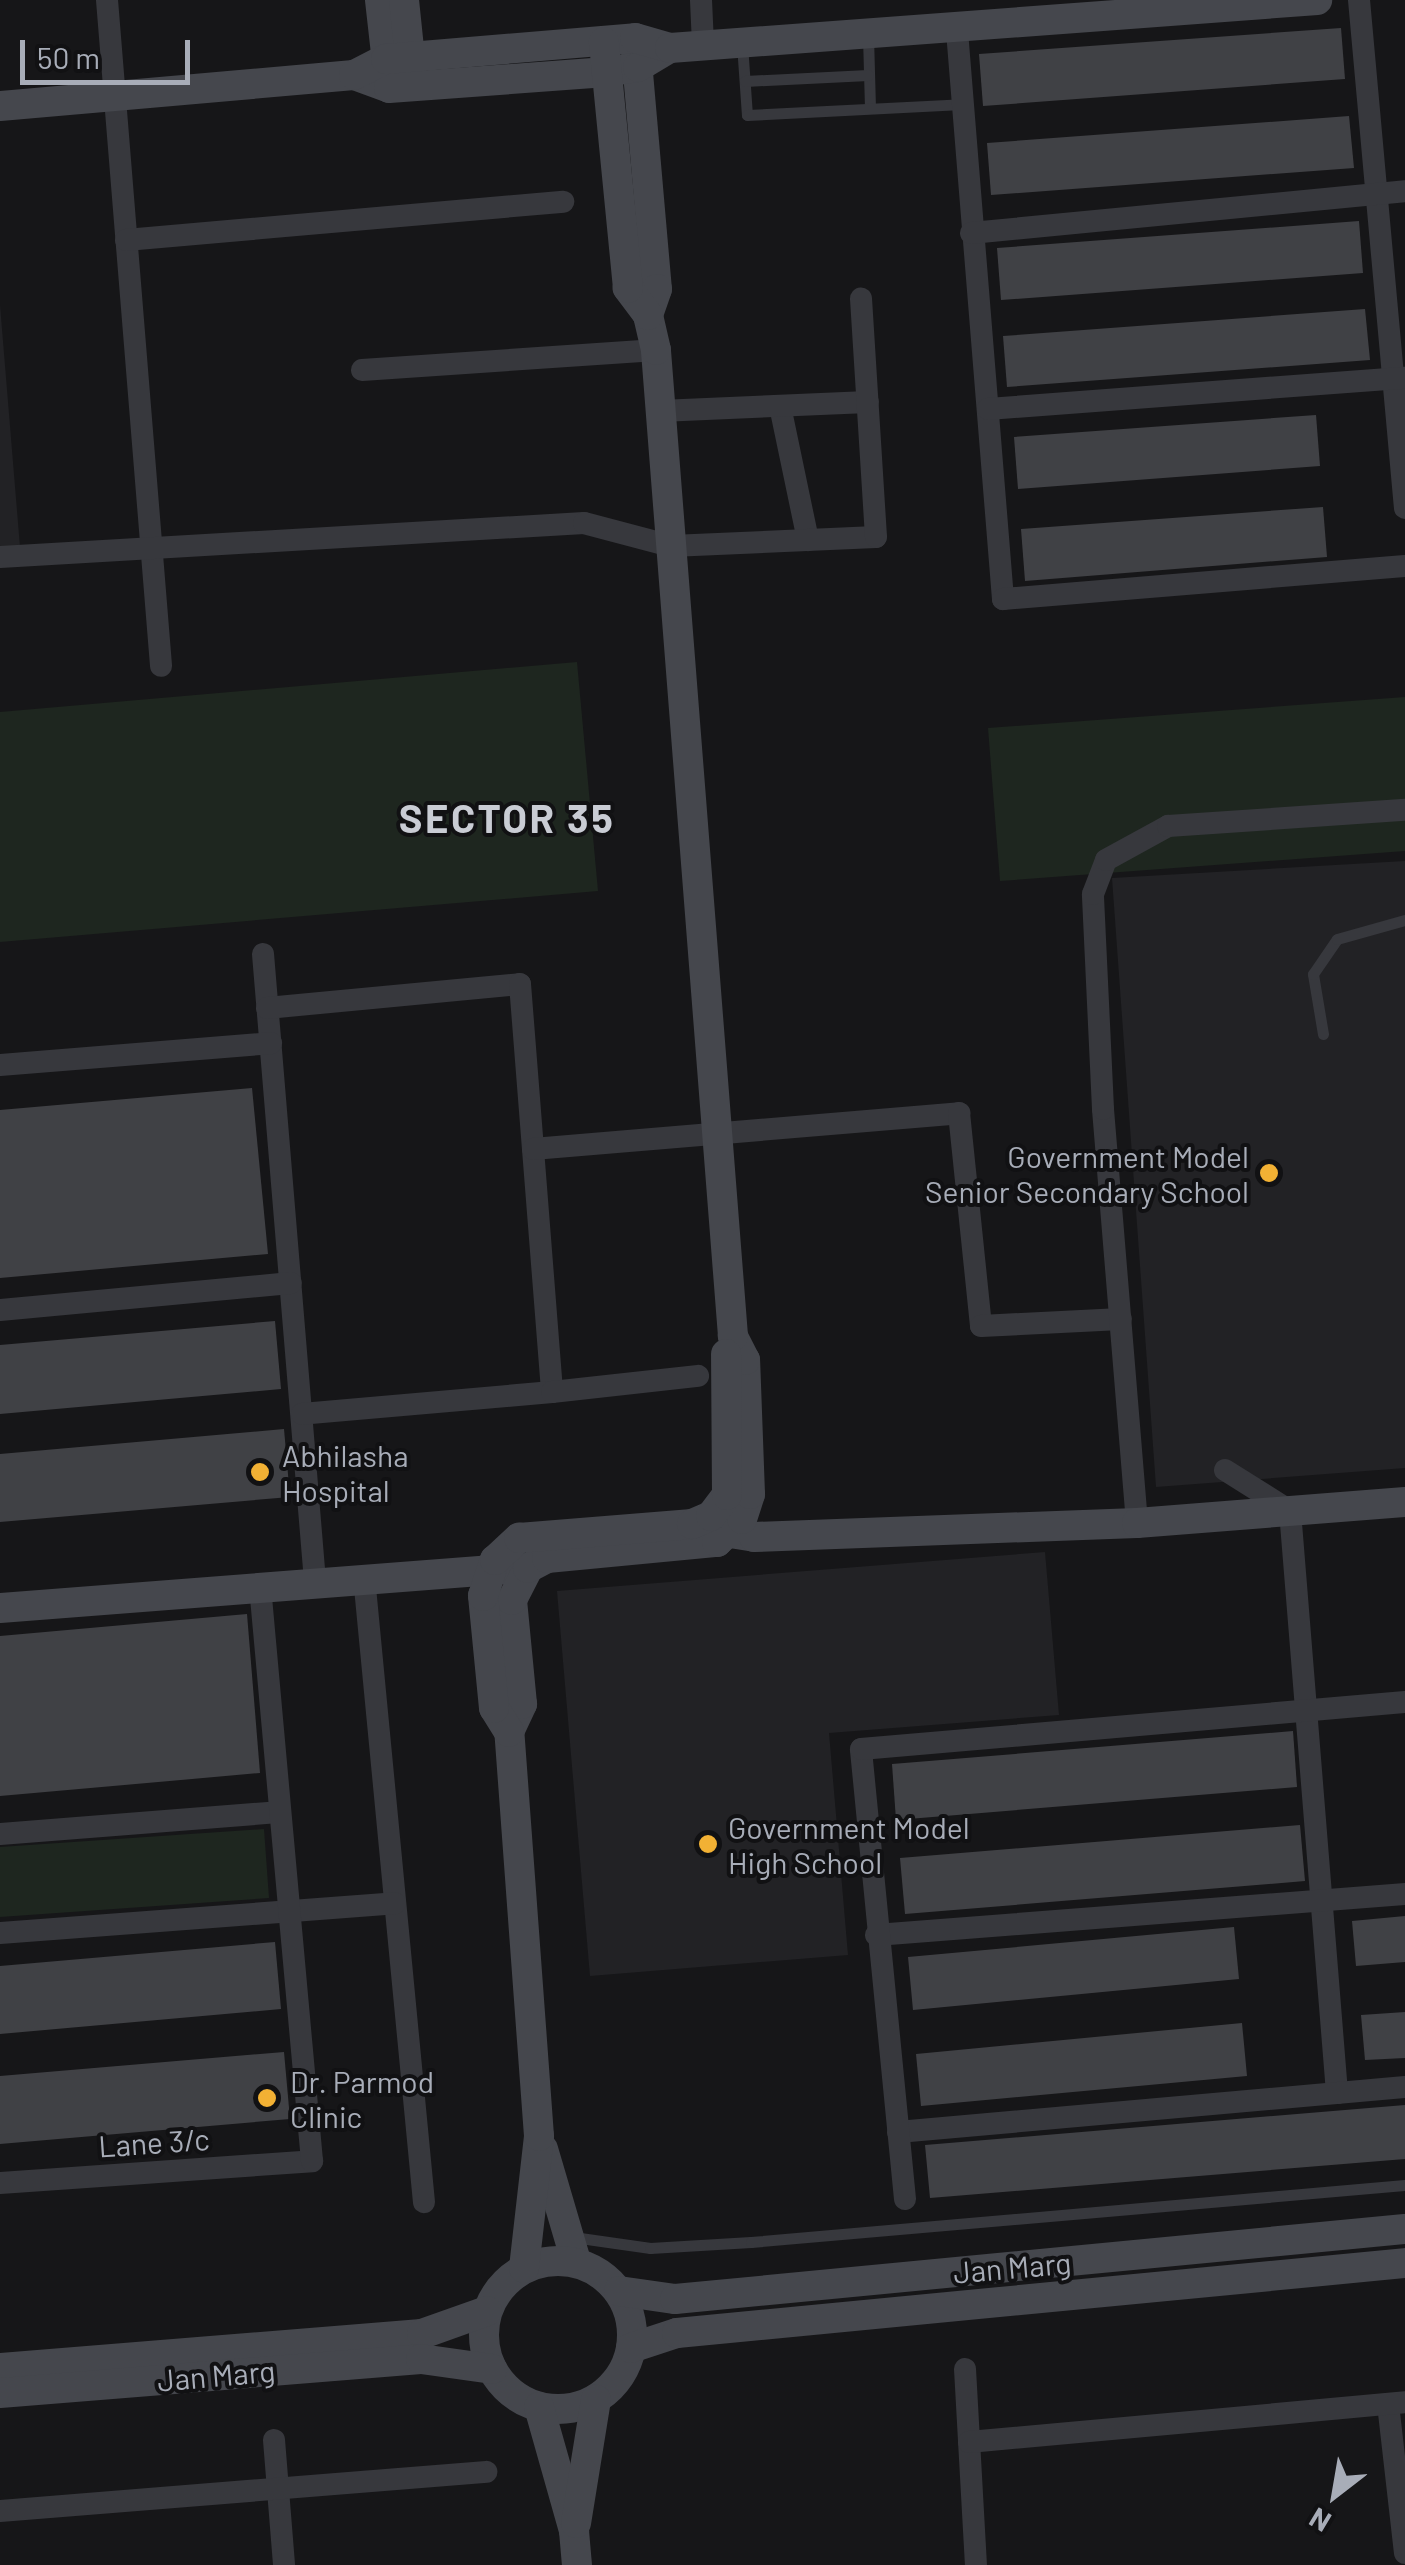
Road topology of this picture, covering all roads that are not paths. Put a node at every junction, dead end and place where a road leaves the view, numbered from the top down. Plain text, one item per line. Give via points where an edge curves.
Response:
1 (107, 0) edge
2 (380, 0) edge
3 (404, 0) edge
4 (701, 0) edge
5 (1317, 0) edge
6 (1359, 0) edge
7 (956, 31) junction
8 (868, 36) junction
9 (742, 42) junction
10 (704, 44) junction
11 (637, 53) junction
12 (605, 57) junction
13 (400, 72) junction
14 (868, 75) junction
15 (744, 82) junction
16 (115, 95) junction
17 (962, 104) junction
18 (0, 106) edge
19 (870, 108) junction
20 (1405, 192) edge
21 (1374, 194) junction
22 (563, 202) dead end
23 (970, 233) junction
24 (126, 240) junction
25 (861, 298) dead end
26 (648, 315) junction
27 (656, 350) junction
28 (362, 370) dead end
29 (1400, 378) edge
30 (868, 402) junction
31 (780, 406) junction
32 (988, 409) junction
33 (660, 411) junction
34 (1405, 508) edge
35 (808, 540) junction
36 (670, 546) junction
37 (151, 548) junction
38 (0, 557) edge
39 (1405, 566) edge
40 (161, 666) dead end
41 (1405, 810) edge
42 (1405, 920) edge
43 (263, 954) dead end
44 (268, 1008) junction
45 (1323, 1034) dead end
46 (270, 1042) junction
47 (0, 1065) edge
48 (716, 1138) junction
49 (533, 1150) junction
50 (291, 1282) junction
51 (0, 1310) edge
52 (1122, 1319) junction
53 (698, 1376) dead end
54 (552, 1392) junction
55 (302, 1414) junction
56 (1225, 1470) dead end
57 (1405, 1502) edge
58 (1290, 1511) junction
59 (1137, 1523) junction
60 (721, 1525) junction
61 (528, 1568) junction
62 (491, 1570) junction
63 (364, 1577) junction
64 (315, 1581) junction
65 (260, 1586) junction
66 (0, 1608) edge
67 (1405, 1702) edge
68 (1303, 1710) junction
69 (509, 1732) junction
70 (278, 1812) junction
71 (0, 1834) edge
72 (1405, 1894) edge
73 (1319, 1902) junction
74 (396, 1903) junction
75 (287, 1907) junction
76 (0, 1933) edge
77 (876, 1935) junction
78 (1405, 2087) edge
79 (1337, 2093) junction
80 (898, 2132) junction
81 (540, 2136) junction
82 (0, 2183) edge
83 (1405, 2185) edge
84 (905, 2199) dead end
85 (424, 2202) dead end
86 (1405, 2230) edge
87 (572, 2249) junction
88 (1405, 2263) edge
89 (524, 2268) junction
90 (619, 2291) junction
91 (487, 2311) junction
92 (631, 2348) junction
93 (0, 2368) edge
94 (492, 2369) junction
95 (965, 2369) dead end
96 (0, 2393) edge
97 (596, 2400) junction
98 (1397, 2403) edge
99 (538, 2407) junction
100 (274, 2440) dead end
101 (970, 2442) junction
102 (486, 2472) dead end
103 (277, 2488) junction
104 (0, 2510) edge
105 (574, 2531) junction
106 (1405, 2553) edge
107 (284, 2565) edge
108 (577, 2565) edge
109 (976, 2565) edge

1 - 16 street
2 - 13 street
3 - 13 street
4 - 10 street
5 - 7 street
6 - 21 street
7 - 8 street
7 - 17 street
8 - 9 street
8 - 14 lane
9 - 10 street
9 - 15 lane
10 - 11 street
11 - 12 street
11 - 26 street via 657,289
12 - 13 street
12 - 26 street via 628,288
13 - 16 street
14 - 15 lane
14 - 19 lane
15 - 19 lane via 747,114
16 - 18 street
16 - 24 street
17 - 19 lane
17 - 23 street
20 - 21 street
21 - 23 street
21 - 29 street
22 - 24 street
23 - 32 street
24 - 37 street
25 - 30 street
26 - 27 street
27 - 28 street
27 - 33 street
29 - 32 street
29 - 34 street
30 - 31 street
30 - 35 street via 876,537
31 - 33 street
31 - 35 street
32 - 39 street via 1003,599
33 - 36 street
35 - 36 street
36 - 37 street via 584,523
36 - 48 street
37 - 38 street
37 - 40 street
41 - 52 street via 1168,826 1106,860 1093,894
42 - 45 lane via 1337,939 1313,974
43 - 44 street
44 - 46 street
44 - 49 street via 520,984
46 - 47 street
46 - 50 street
48 - 49 street
48 - 52 street via 959,1112 980,1326
48 - 60 street via 732,1336 745,1360 750,1494
49 - 54 street
50 - 51 street
50 - 55 street
52 - 59 street
53 - 54 street
54 - 55 street
55 - 64 street
56 - 58 street
57 - 58 street
58 - 59 street
58 - 68 street
59 - 60 street
60 - 61 street via 703,1546 547,1558
60 - 62 street via 520,1538
61 - 62 street
61 - 69 street via 512,1600 522,1704
62 - 63 street
62 - 69 street via 482,1596 494,1708
63 - 64 street
63 - 74 street
64 - 65 street
65 - 66 street
65 - 70 street
67 - 68 street
68 - 73 street
68 - 77 street via 862,1749
69 - 81 street
70 - 71 street
70 - 75 street
72 - 73 street
73 - 77 street
73 - 79 street
74 - 75 street
74 - 85 street
75 - 76 street
75 - 82 street, Lane 3/c via 312,2161
77 - 80 street
78 - 79 street
79 - 80 street
80 - 84 street
81 - 87 street
81 - 89 street
83 - 87 lane via 751,2242
86 - 90 street, Jan Marg via 675,2299
87 - 89 street
87 - 90 street
88 - 92 street, Jan Marg via 677,2333
89 - 91 street via 508,2277
90 - 92 street via 633,2325
91 - 93 street, Jan Marg via 422,2334
91 - 94 street via 484,2344
92 - 97 street via 618,2380
94 - 96 street, Jan Marg via 421,2358
94 - 99 street via 512,2394
95 - 101 street
97 - 99 street via 568,2409
97 - 105 street
98 - 101 street
98 - 106 street
99 - 105 street
100 - 103 street
101 - 109 street
102 - 103 street
103 - 104 street
103 - 107 street
105 - 108 street

